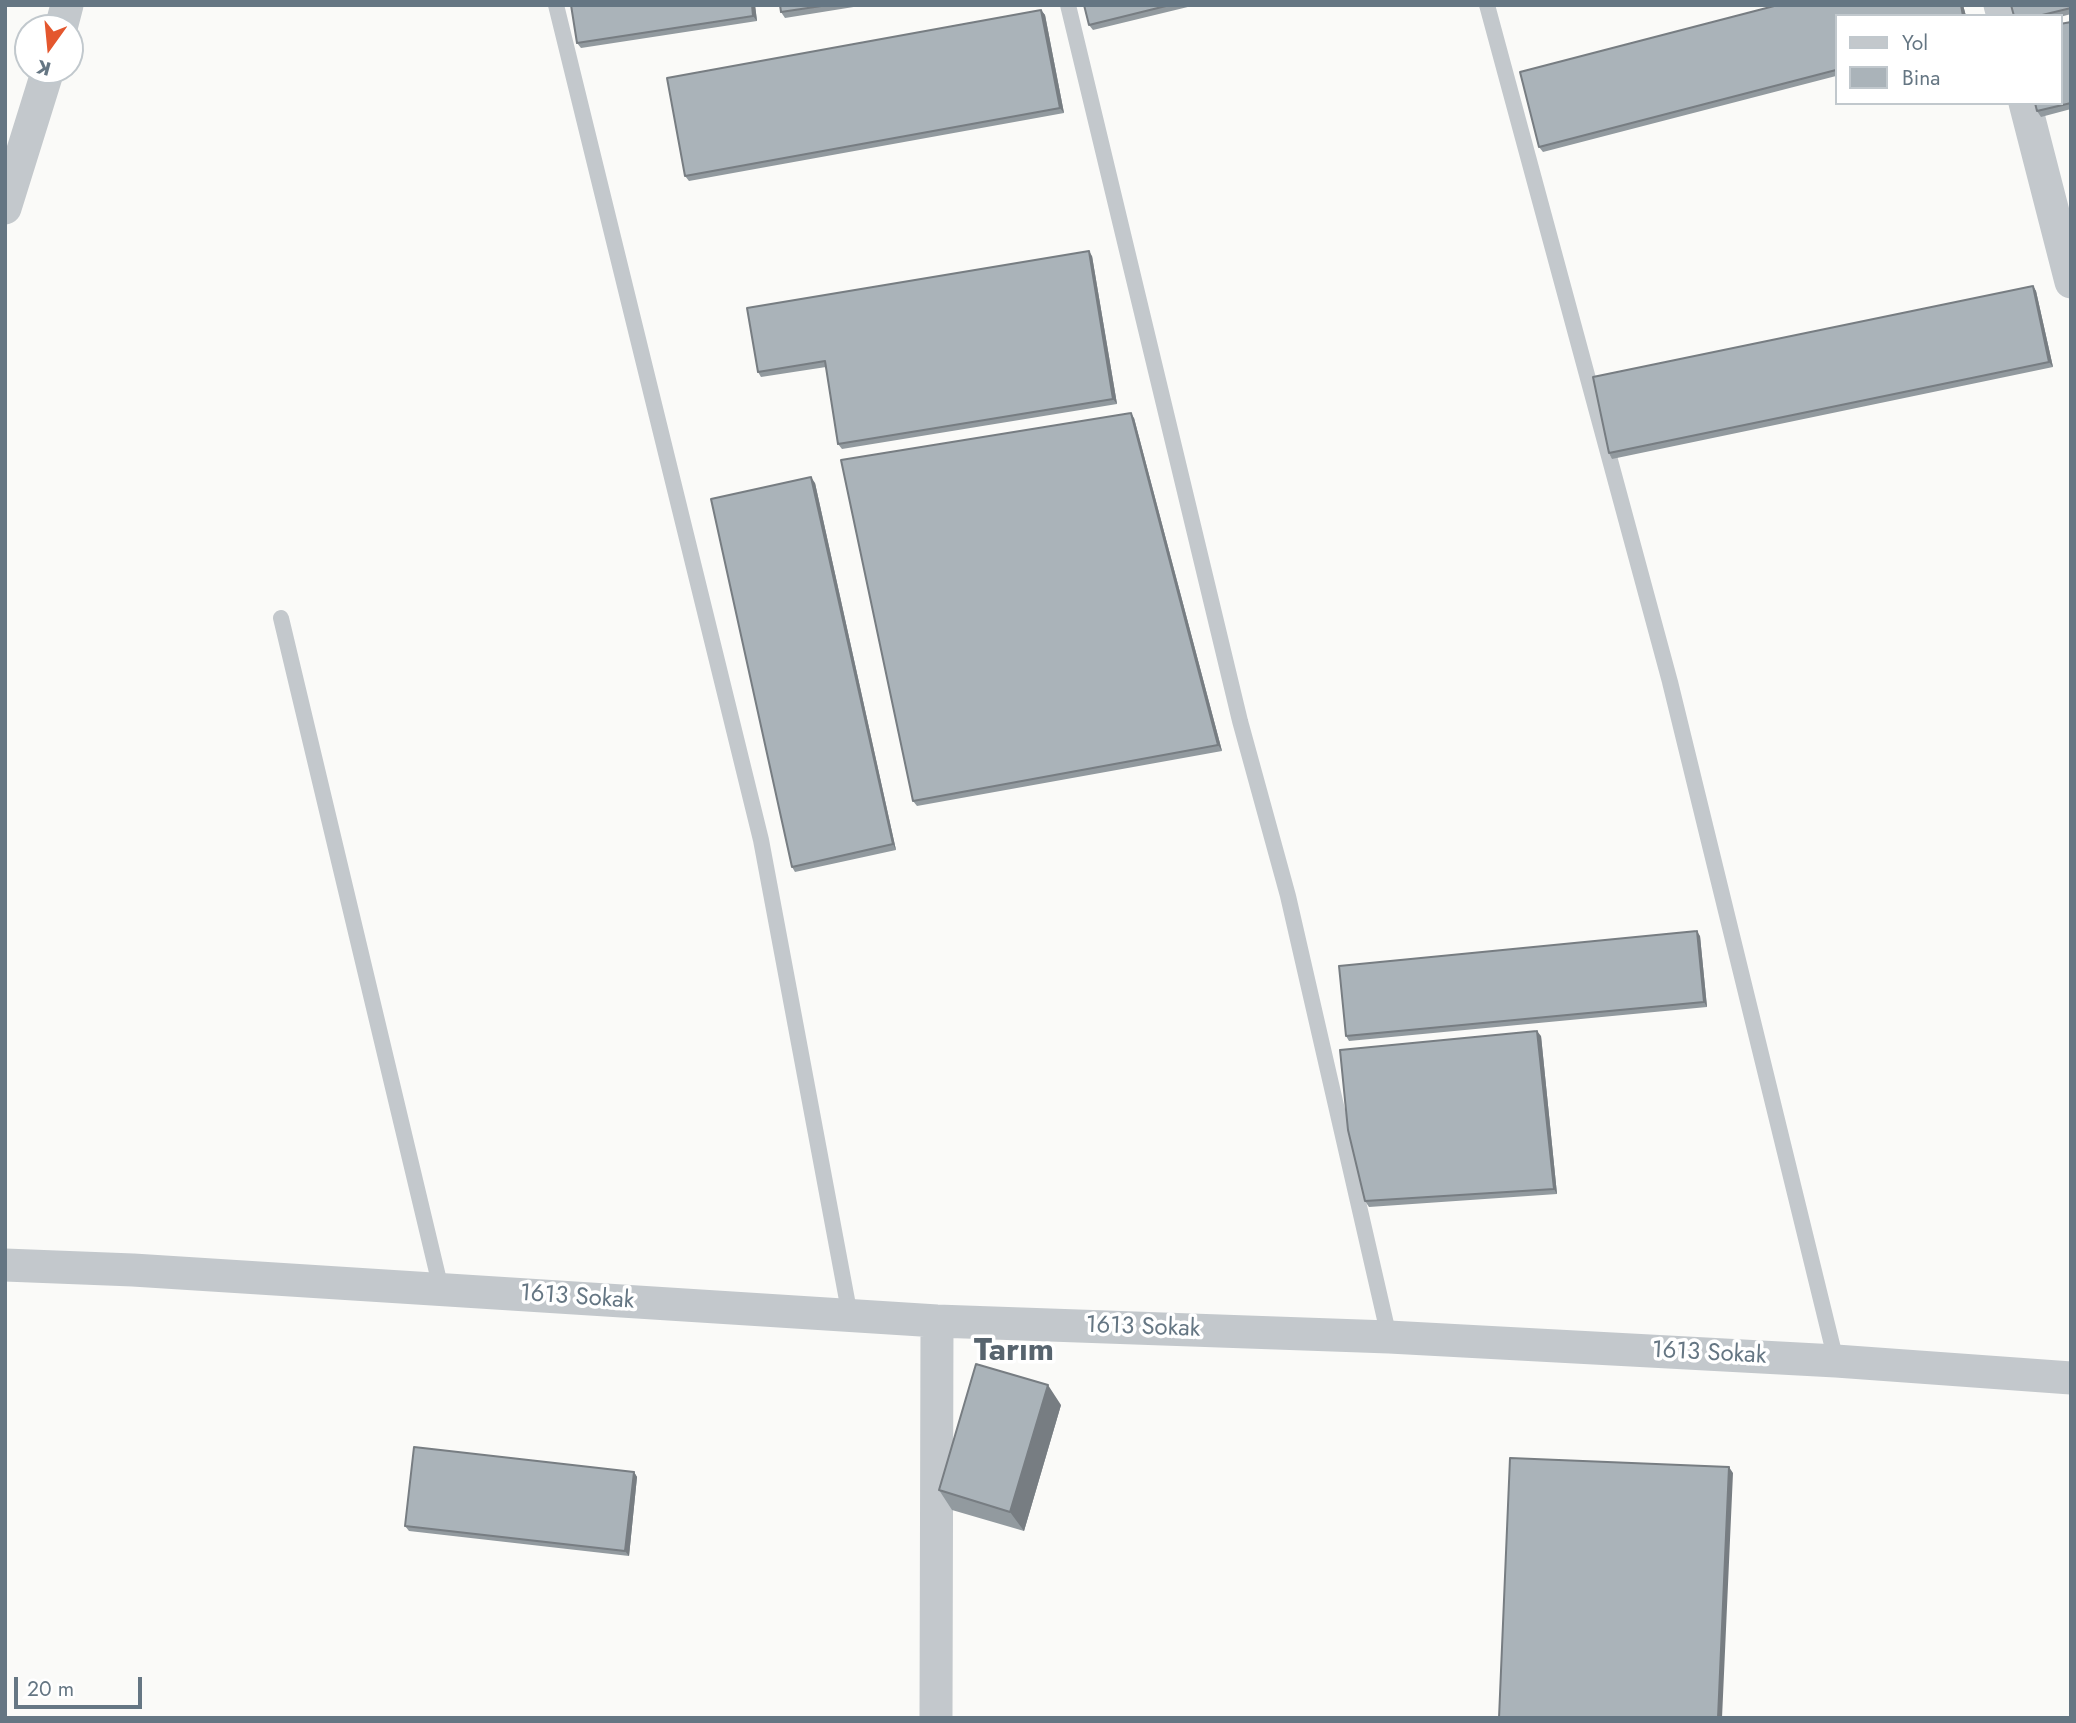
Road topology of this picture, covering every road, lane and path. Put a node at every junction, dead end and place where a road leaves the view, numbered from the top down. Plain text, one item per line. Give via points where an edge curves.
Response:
1 (556, 5) edge
2 (1068, 5) edge
3 (1487, 5) edge
4 (44, 84) edge
5 (2026, 105) edge
6 (5, 208) edge
7 (2071, 282) edge
8 (281, 618) dead end
9 (5, 1265) edge
10 (442, 1289) junction
11 (850, 1316) junction
12 (937, 1321) junction
13 (1389, 1337) junction
14 (1836, 1361) junction
15 (2071, 1378) edge
16 (936, 1718) edge

1 - 11 lane via 761,841
2 - 13 lane via 1240,721 1288,896
3 - 14 lane via 1670,682
4 - 6 street
5 - 7 street
8 - 10 lane
9 - 10 street, 1613 Sokak
10 - 11 street, 1613 Sokak
11 - 12 street, 1613 Sokak
12 - 13 street, 1613 Sokak
12 - 16 street
13 - 14 street, 1613 Sokak
14 - 15 street, 1613 Sokak

